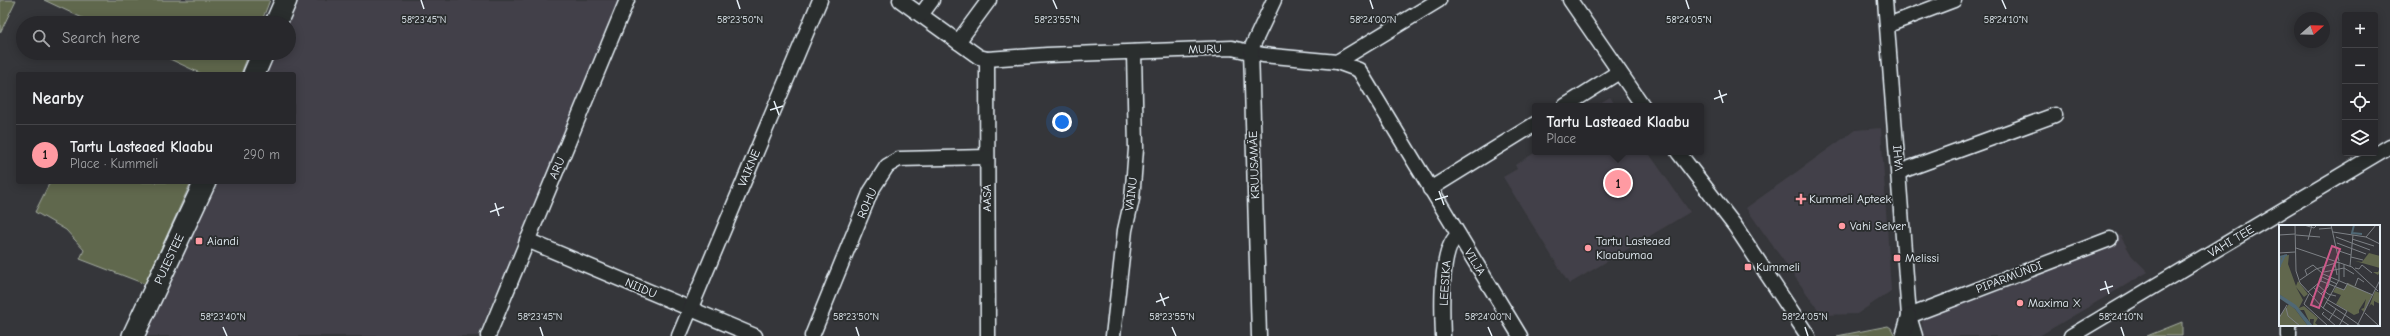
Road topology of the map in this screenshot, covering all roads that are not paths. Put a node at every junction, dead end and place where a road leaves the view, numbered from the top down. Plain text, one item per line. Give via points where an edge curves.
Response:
1 (286, 0) edge
2 (627, 0) edge
3 (820, 0) edge
4 (900, 0) edge
5 (932, 0) edge
6 (1274, 0) edge
7 (1439, 0) edge
8 (1570, 0) edge
9 (1885, 0) edge
10 (1954, 0) edge
11 (987, 1) edge
12 (921, 15) junction
13 (279, 16) edge
14 (1888, 26) junction
15 (958, 42) junction
16 (1134, 52) junction
17 (1251, 52) junction
18 (260, 60) edge
19 (987, 60) junction
20 (1338, 62) junction
21 (255, 72) edge
22 (1619, 72) junction
23 (1570, 103) edge
24 (1641, 103) edge
25 (2055, 116) dead end
26 (1532, 126) edge
27 (2390, 146) edge
28 (1680, 155) edge
29 (987, 157) junction
30 (1899, 172) junction
31 (203, 184) edge
32 (1430, 188) junction
33 (1458, 235) junction
34 (2110, 239) dead end
35 (527, 240) junction
36 (691, 308) junction
37 (1909, 316) junction
38 (133, 336) edge
39 (488, 336) edge
40 (679, 336) edge
41 (755, 336) edge
42 (812, 336) edge
43 (988, 336) edge
44 (1113, 336) edge
45 (1259, 336) edge
46 (1443, 336) edge
47 (1520, 336) edge
48 (1808, 336) edge
49 (1903, 336) edge
50 (1915, 336) edge
51 (2071, 336) edge

1 - 13 highway
2 - 35 street, ARU
3 - 36 street, VAIKNE
4 - 12 street
5 - 12 street
6 - 17 street, KRUUSAMÄE
7 - 20 street
8 - 22 street
9 - 14 street, VAHI
10 - 14 street
11 - 15 street
12 - 15 street
14 - 30 street, VAHI
15 - 19 street
16 - 17 street, MURU via 1232,48
16 - 19 street, MURU
16 - 44 street, VAINU via 1135,156 1132,199 1125,230
17 - 20 street, MURU
17 - 45 street, KRUUSAMÄE
18 - 21 highway
19 - 29 street, AASA
20 - 32 street, VILJA via 1359,70
22 - 23 street
22 - 24 street
25 - 30 street
26 - 32 street
27 - 51 street, VAHI TEE
28 - 48 street via 1734,226
29 - 42 street, ROHU via 899,159 887,166 871,191
29 - 43 street, AASA
30 - 37 street, VAHI
31 - 38 highway, PUIESTEE
32 - 33 street, VILJA
33 - 46 street, LEESIKA via 1447,253 1442,308
33 - 47 street, VILJA
34 - 37 street, PIPARMÜNDI
35 - 36 street, NIIDU
35 - 39 street, ARU
36 - 40 street, VAIKNE
36 - 41 street, NIIDU
37 - 49 street, VAHI
37 - 50 street, VAHI

